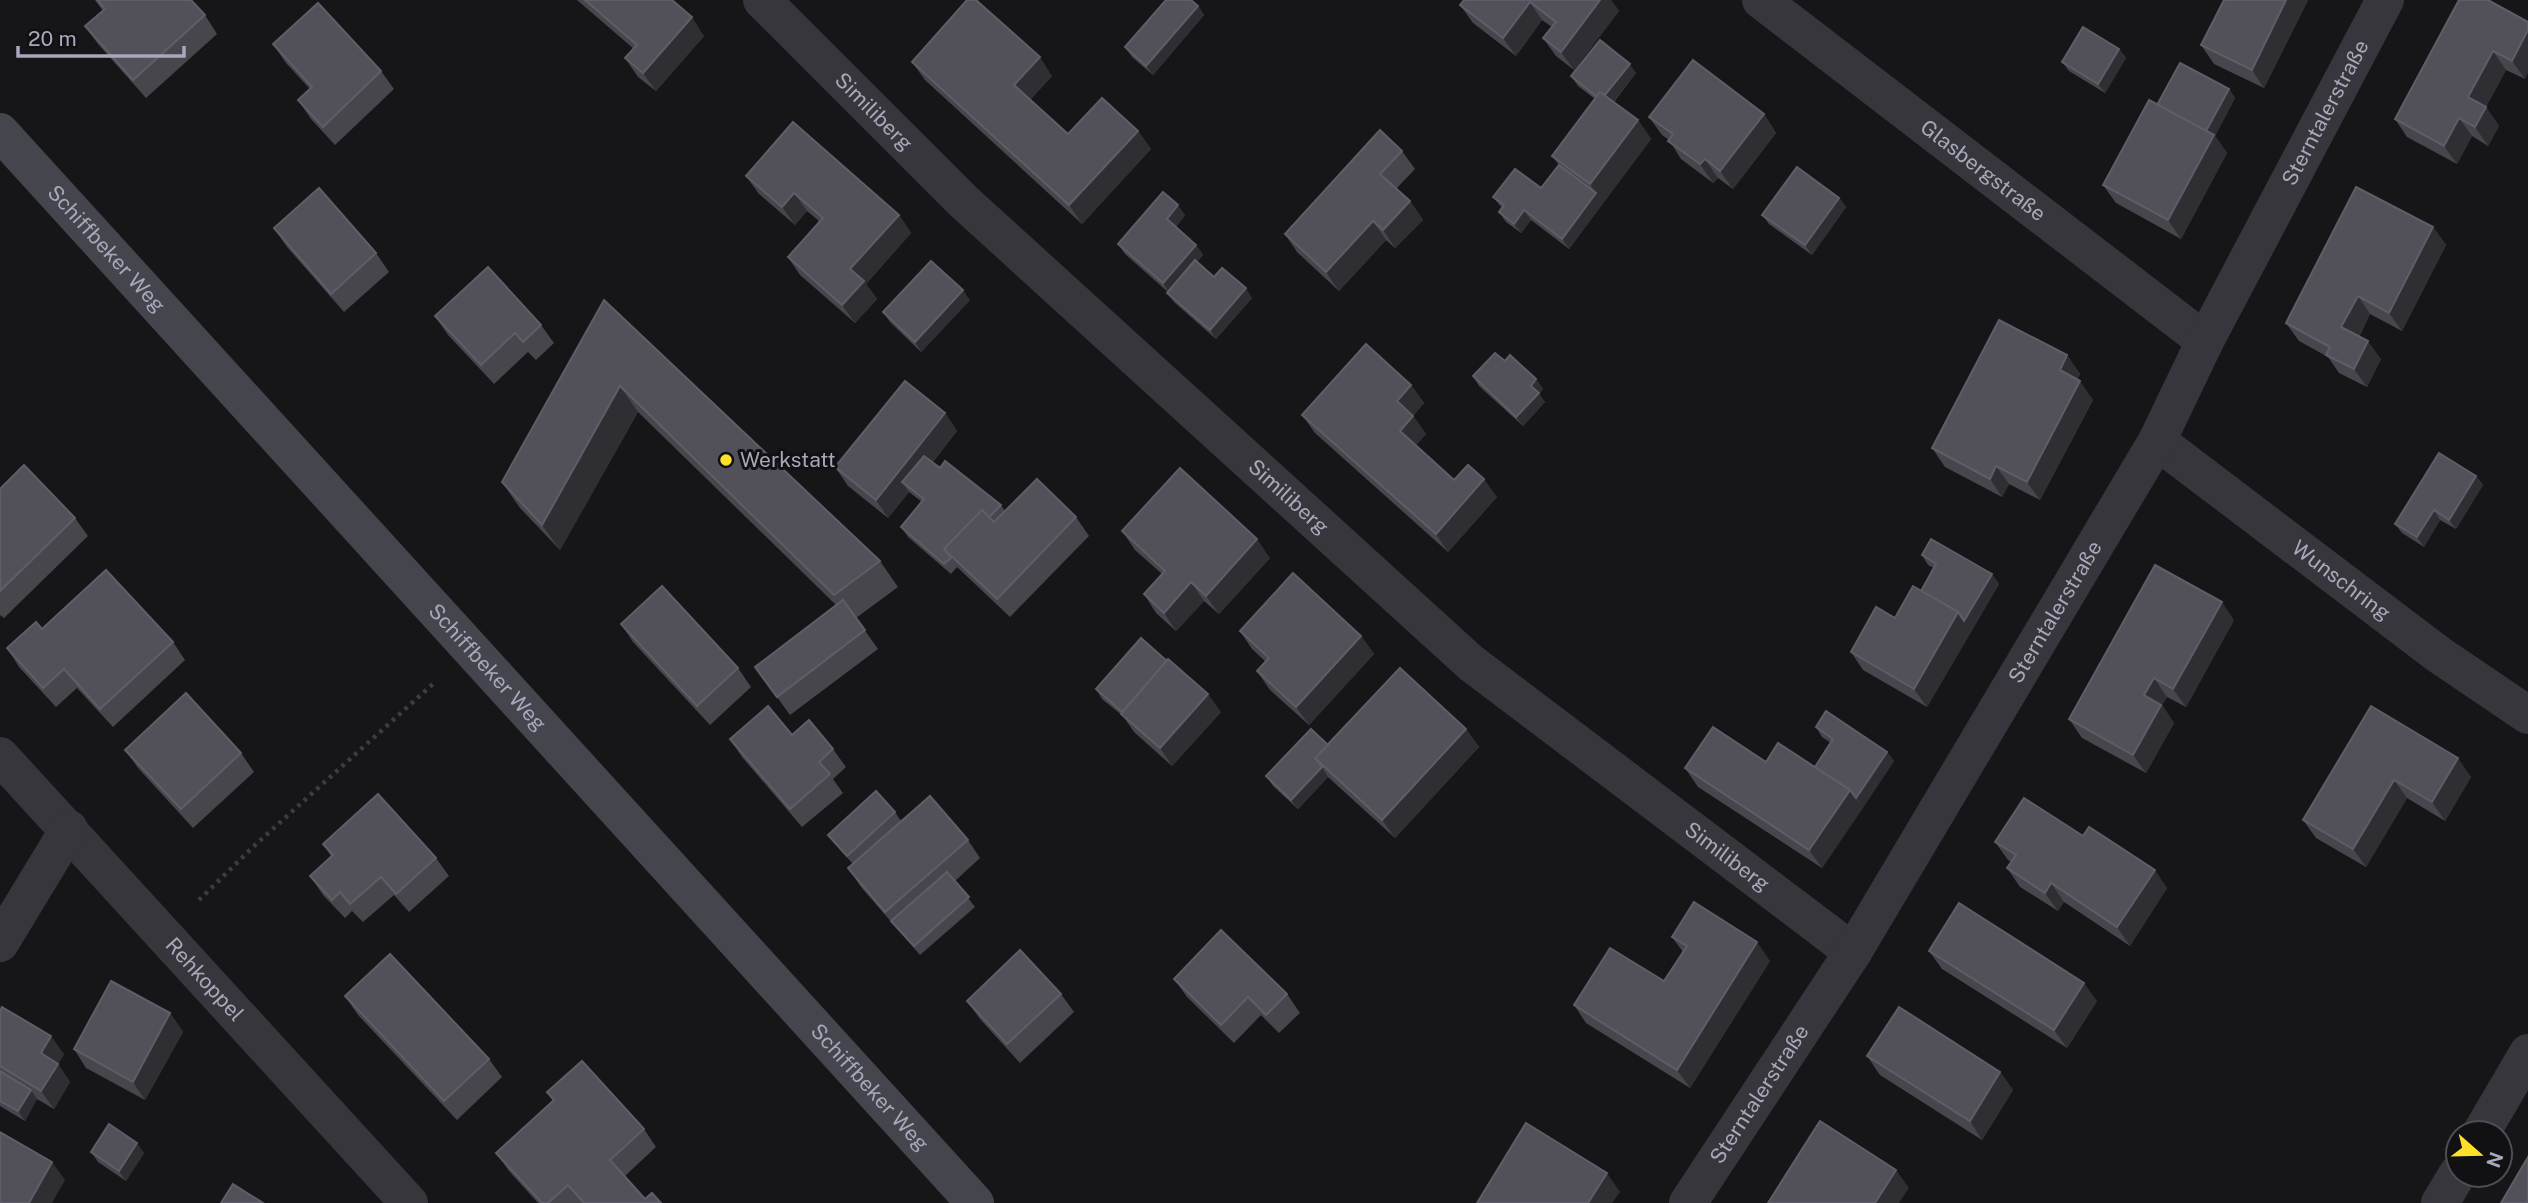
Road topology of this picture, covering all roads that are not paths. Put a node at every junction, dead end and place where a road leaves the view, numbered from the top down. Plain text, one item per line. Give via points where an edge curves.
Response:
1 (762, 0) edge
2 (1761, 0) edge
3 (2385, 0) edge
4 (0, 132) edge
5 (2205, 341) junction
6 (2157, 441) junction
7 (2528, 715) edge
8 (0, 757) edge
9 (69, 829) junction
10 (0, 943) edge
11 (1853, 952) junction
12 (2528, 1053) edge
13 (2489, 1119) edge
14 (409, 1203) edge
15 (975, 1203) edge
16 (1688, 1203) edge

1 - 11 street, Similiberg via 963,201 1471,663
2 - 5 street, Glasbergstraße
3 - 5 street, Sterntalerstraße
4 - 15 main road, Schiffbeker Weg
5 - 6 street, Sterntalerstraße
6 - 7 street, Wunschring via 2438,654
6 - 11 street, Sterntalerstraße
8 - 9 street, Rehkoppel
9 - 10 street
9 - 14 street, Rehkoppel
11 - 16 street, Sterntalerstraße
12 - 13 street

